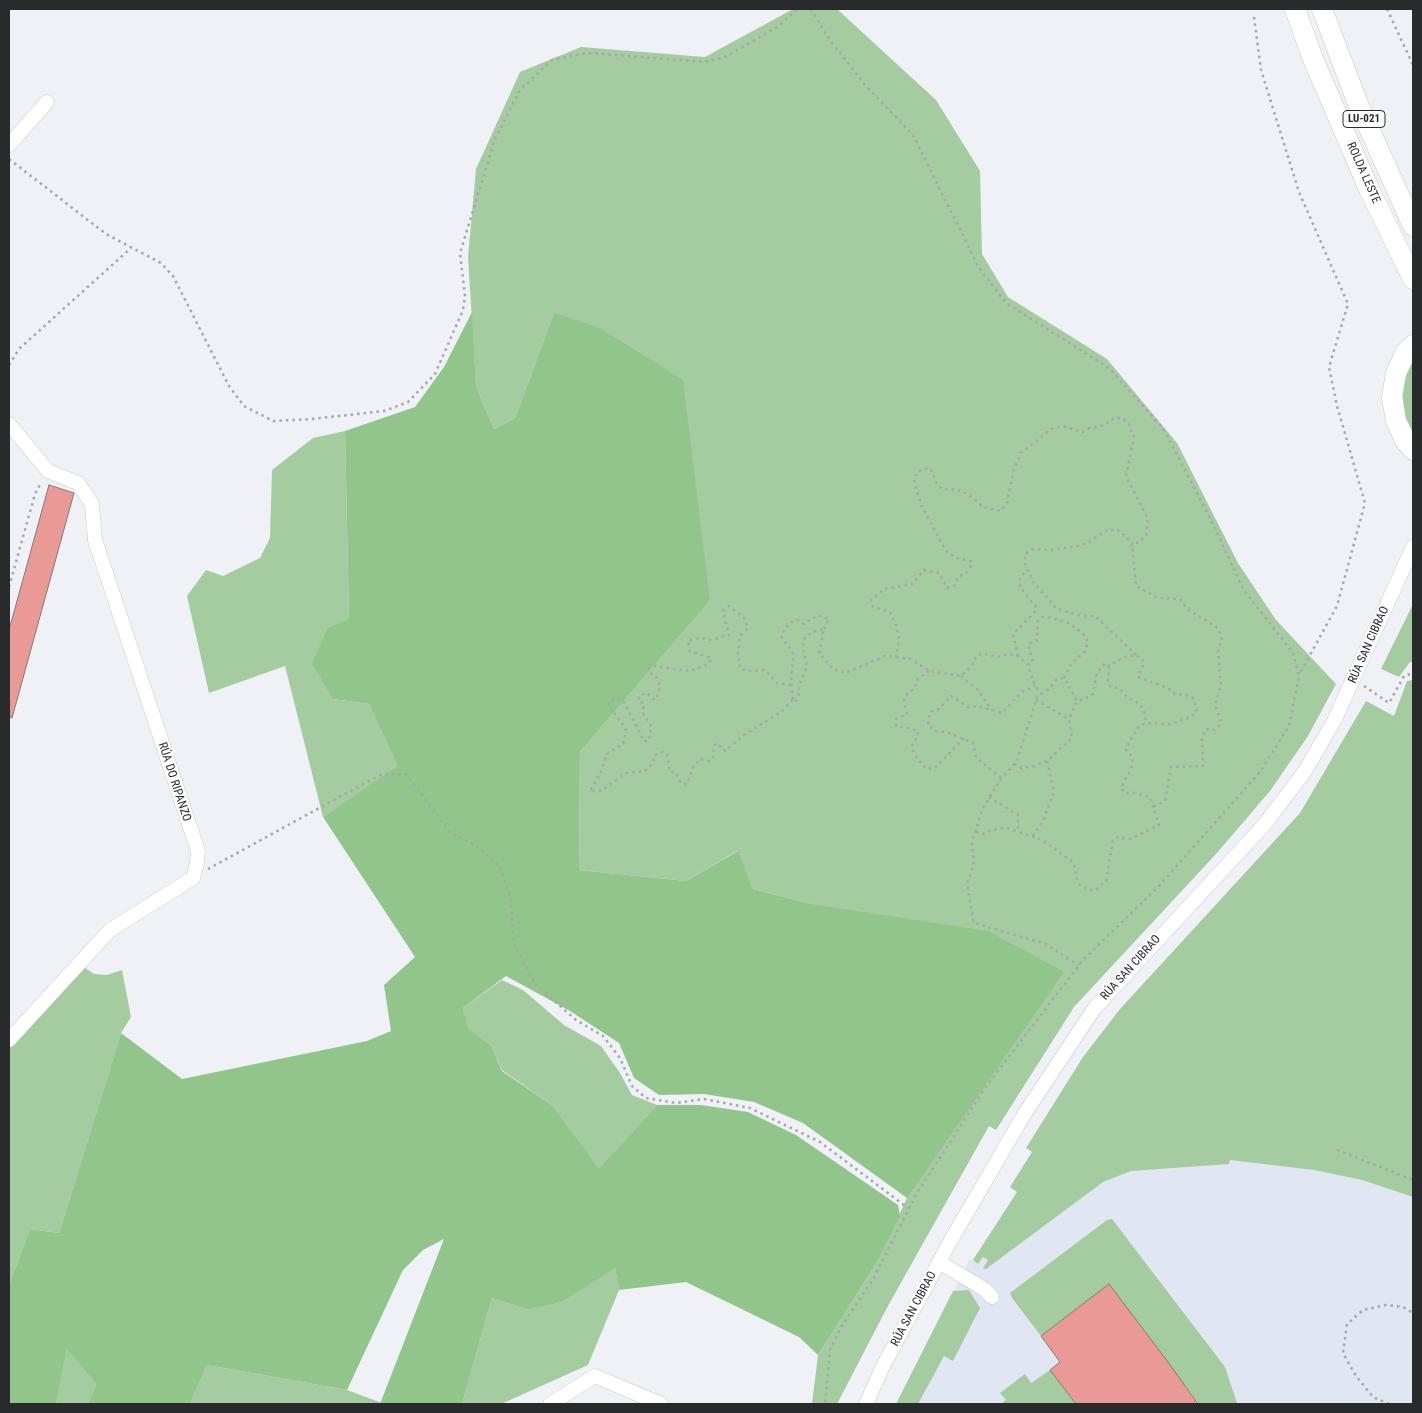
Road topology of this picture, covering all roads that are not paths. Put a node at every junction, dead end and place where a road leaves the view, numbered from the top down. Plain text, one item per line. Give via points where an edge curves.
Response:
1 (1295, 9) edge
2 (1322, 9) edge
3 (47, 102) dead end
4 (9, 145) edge
5 (1413, 226) edge
6 (1413, 280) edge
7 (1413, 344) edge
8 (9, 424) edge
9 (1413, 450) edge
10 (1413, 547) edge
11 (9, 1040) edge
12 (939, 1262) junction
13 (992, 1297) dead end
14 (550, 1404) edge
15 (661, 1404) edge
16 (866, 1404) edge

1 - 6 highway, ROLDA LESTE / LU-021 via 1369,189
2 - 5 highway, ROLDA LESTE / LU-021 via 1358,104
3 - 4 street
7 - 9 highway via 1396,373 1392,397 1396,420
8 - 11 street, RÚA DO RIPANZO via 48,471 78,483 92,504 95,540 198,851 193,878 110,930
10 - 12 street, RÚA SAN CIBRAO via 1334,721 1305,770 1264,825 1094,1009 1025,1113
12 - 13 street
12 - 16 street, RÚA SAN CIBRAO
14 - 15 street via 595,1376

